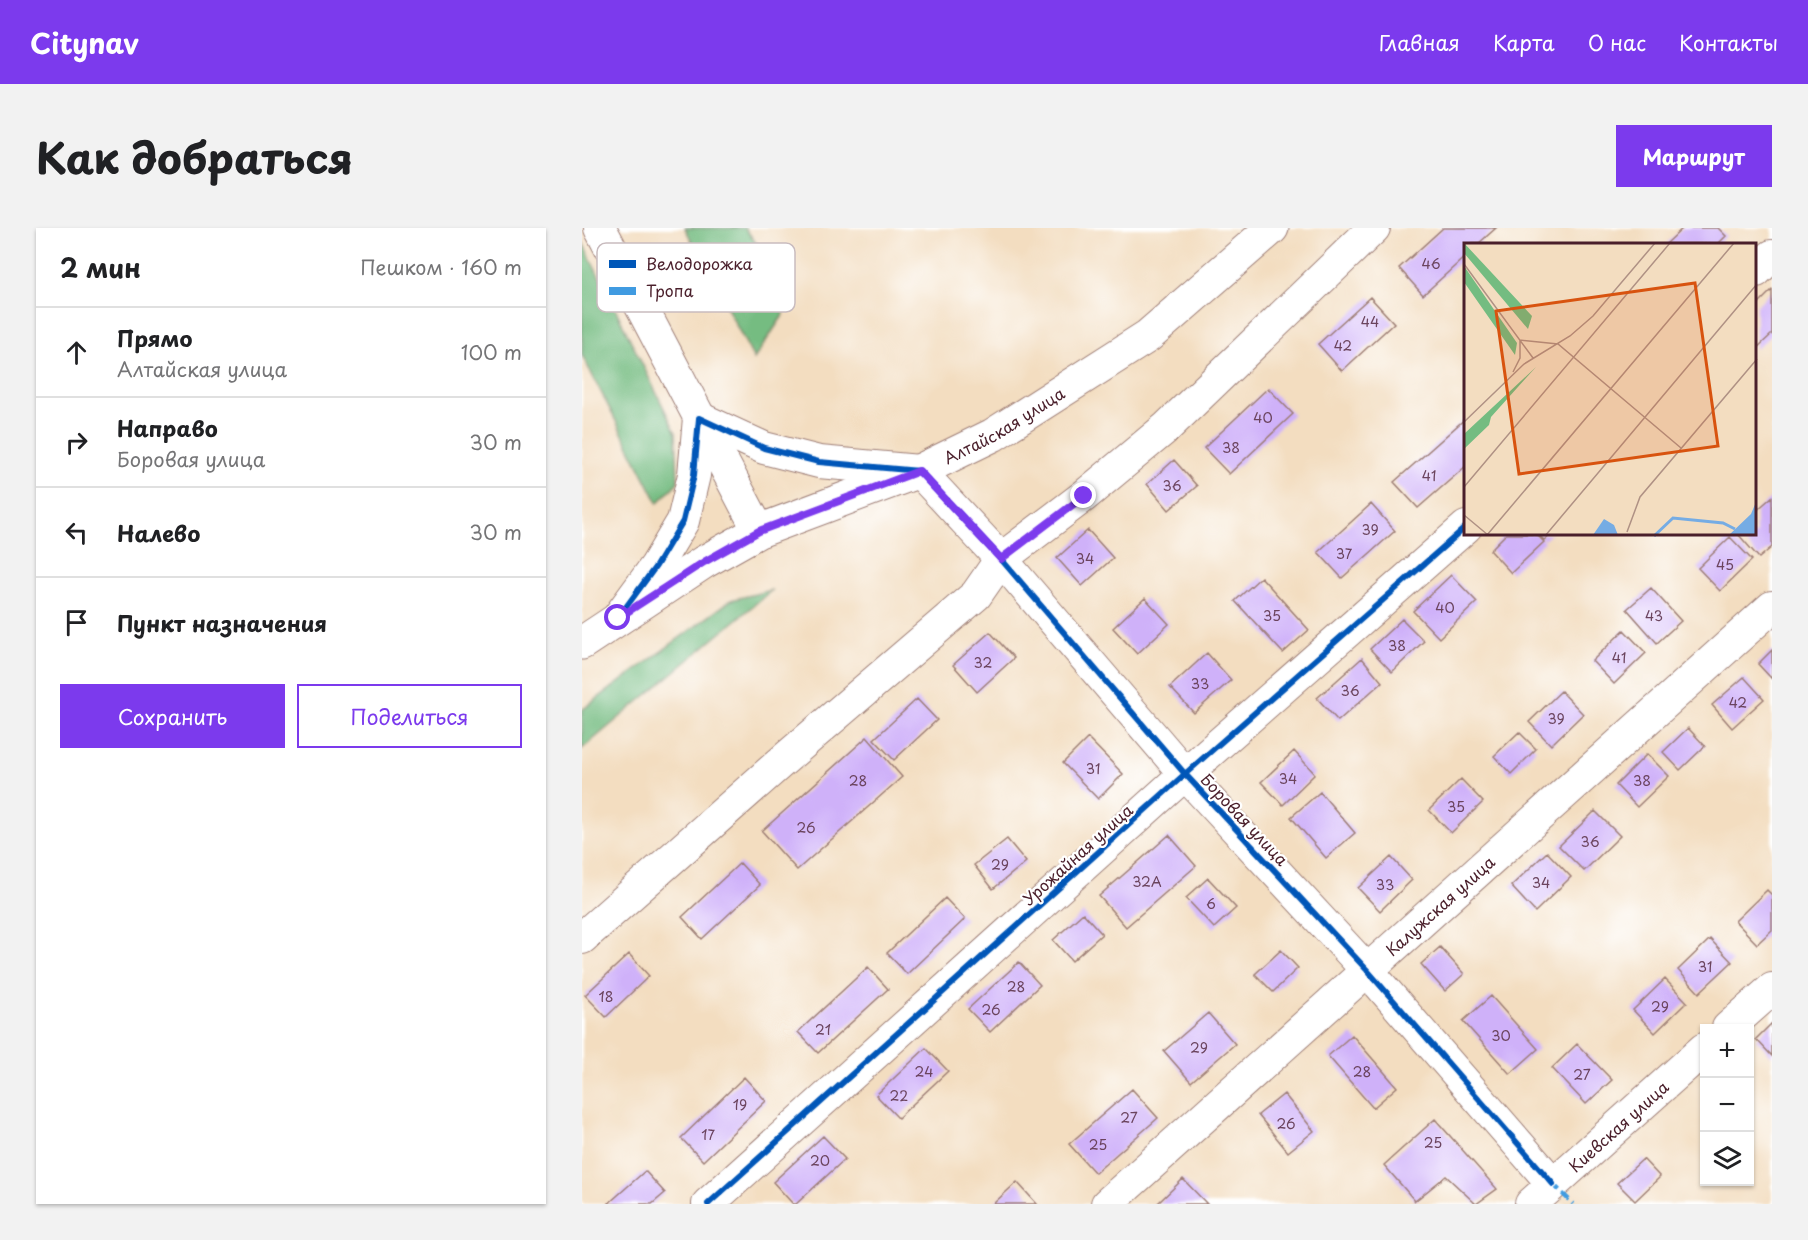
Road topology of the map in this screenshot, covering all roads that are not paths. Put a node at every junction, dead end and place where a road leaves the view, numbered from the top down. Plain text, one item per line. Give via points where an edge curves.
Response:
1 (600, 228) edge
2 (1272, 228) edge
3 (1374, 228) edge
4 (608, 243) edge
5 (1772, 256) edge
6 (1757, 269) edge
7 (644, 312) edge
8 (699, 418) junction
9 (919, 471) junction
10 (1464, 529) edge
11 (759, 531) junction
12 (1001, 559) junction
13 (1772, 607) edge
14 (618, 618) junction
15 (582, 643) edge
16 (1185, 774) junction
17 (582, 938) edge
18 (1367, 970) junction
19 (1772, 989) edge
20 (1734, 1024) edge
21 (1700, 1053) edge
22 (1542, 1194) edge
23 (708, 1204) edge
24 (1107, 1204) edge

1 - 4 street
2 - 9 main road, Алтайская улица via 1148,336 993,435
3 - 12 street via 1167,427
5 - 6 street
7 - 8 street
8 - 9 street via 764,448 819,462
8 - 11 street
8 - 14 street via 694,475 683,521
9 - 11 main road, Алтайская улица
9 - 12 street, Боровая улица
10 - 16 street, Урожайная улица
11 - 14 main road, Алтайская улица
12 - 16 street, Боровая улица
12 - 17 street via 976,595
13 - 18 street, Калужская улица
14 - 15 main road, Алтайская улица
16 - 18 street, Боровая улица
16 - 23 street, Урожайная улица
18 - 22 street, Боровая улица
18 - 24 street, Калужская улица
19 - 20 street
21 - 22 street, Киевская улица

